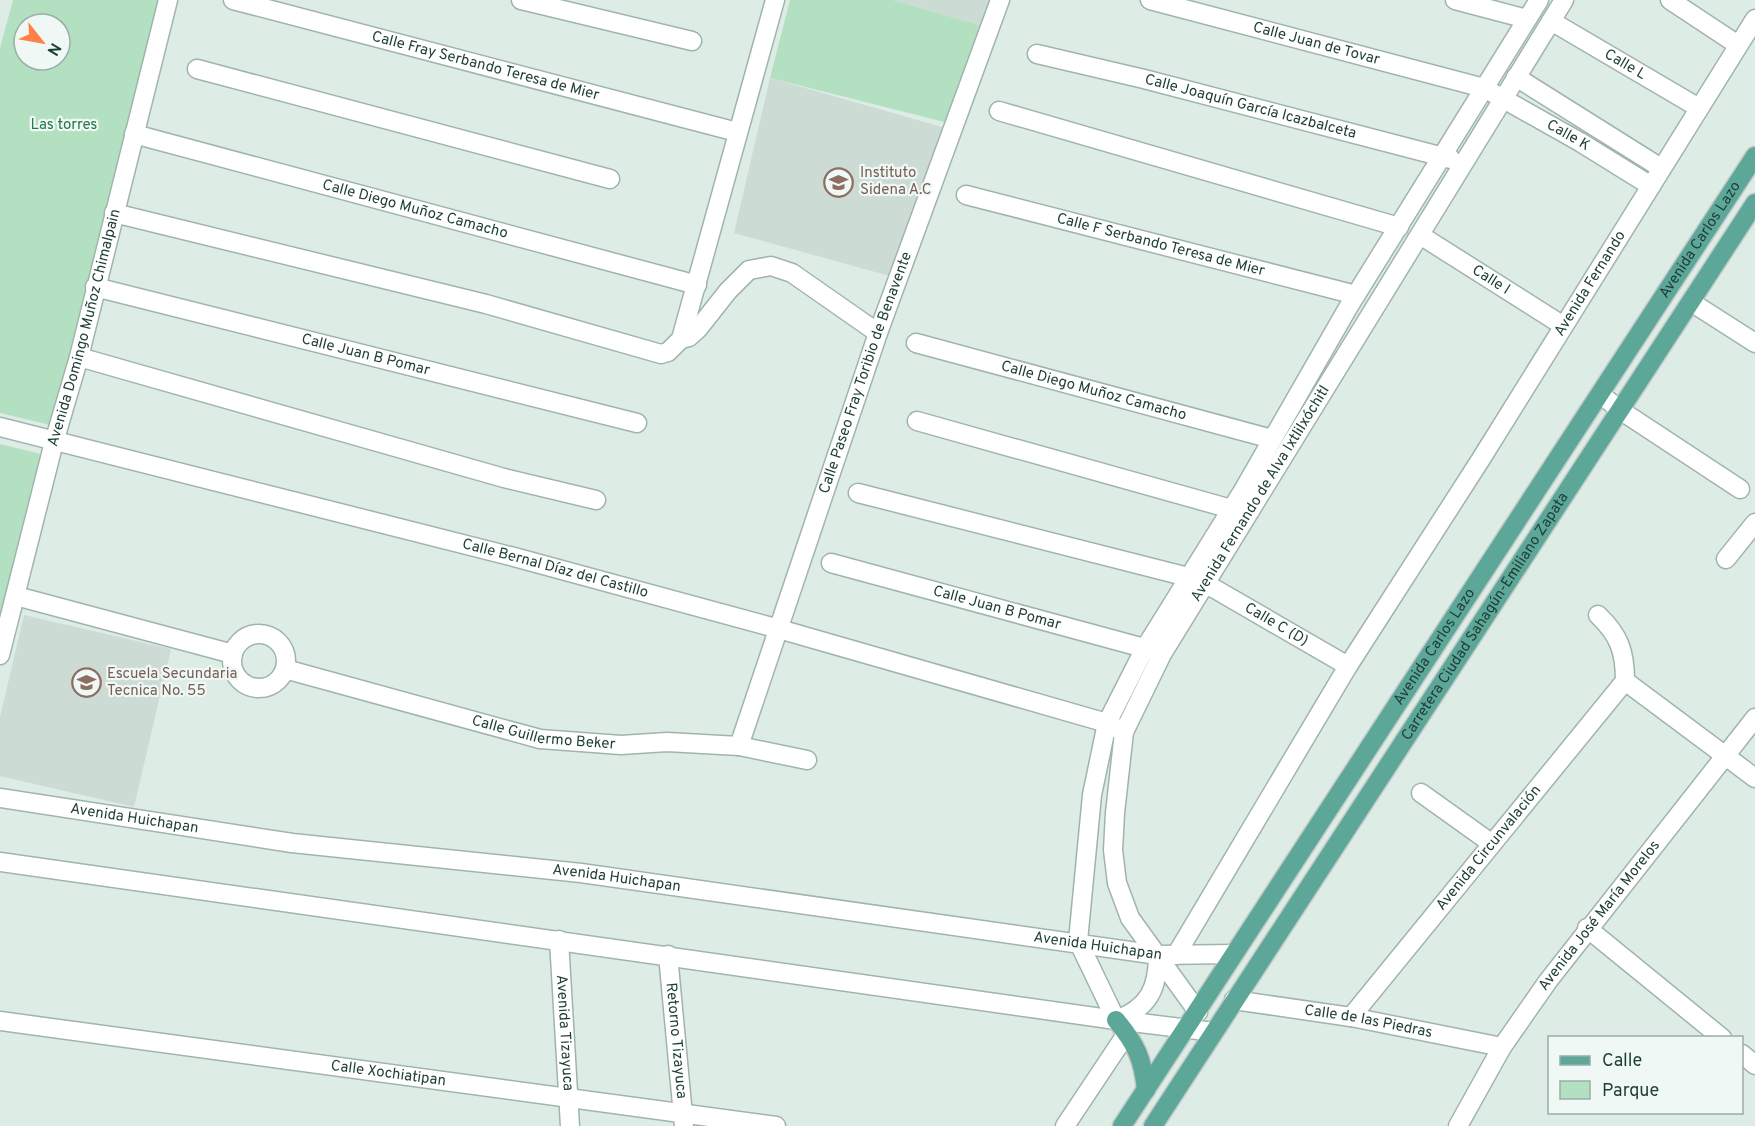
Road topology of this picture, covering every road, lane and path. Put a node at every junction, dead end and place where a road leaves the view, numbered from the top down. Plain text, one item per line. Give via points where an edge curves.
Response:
1 (168, 0) edge
2 (233, 0) edge
3 (521, 0) edge
4 (775, 0) edge
5 (1000, 0) edge
6 (1150, 0) edge
7 (1455, 0) edge
8 (1539, 0) edge
9 (1564, 0) edge
10 (1670, 0) edge
11 (1527, 19) junction
12 (1755, 19) edge
13 (1551, 21) junction
14 (692, 41) dead end
15 (1738, 45) junction
16 (1037, 54) dead end
17 (197, 69) dead end
18 (1516, 77) junction
19 (1484, 88) junction
20 (1503, 99) junction
21 (1699, 108) junction
22 (999, 111) dead end
23 (737, 132) junction
24 (134, 134) junction
25 (1443, 156) junction
26 (1753, 159) edge
27 (1463, 165) junction
28 (1661, 168) junction
29 (610, 179) dead end
30 (1651, 186) junction
31 (966, 195) dead end
32 (1755, 203) edge
33 (114, 213) junction
34 (1399, 226) junction
35 (1420, 235) junction
36 (697, 285) junction
37 (95, 287) junction
38 (1356, 295) junction
39 (1691, 302) junction
40 (1562, 325) junction
41 (878, 333) junction
42 (681, 339) junction
43 (916, 343) dead end
44 (1755, 343) edge
45 (79, 357) junction
46 (1600, 394) junction
47 (1620, 410) junction
48 (917, 421) dead end
49 (637, 423) dead end
50 (0, 428) edge
51 (1272, 439) junction
52 (54, 442) junction
53 (1740, 489) dead end
54 (858, 493) dead end
55 (596, 500) dead end
56 (1231, 508) junction
57 (1249, 514) junction
58 (1755, 523) edge
59 (1726, 559) dead end
60 (831, 563) dead end
61 (1188, 577) junction
62 (1205, 584) junction
63 (16, 596) junction
64 (1598, 615) dead end
65 (779, 629) junction
66 (1154, 651) junction
67 (233, 654) junction
68 (0, 656) edge
69 (1348, 666) junction
70 (285, 669) junction
71 (1625, 681) junction
72 (1755, 718) edge
73 (1107, 723) junction
74 (1124, 732) junction
75 (739, 746) junction
76 (1724, 754) junction
77 (807, 760) dead end
78 (1755, 778) edge
79 (1421, 793) dead end
80 (0, 798) edge
81 (1491, 843) junction
82 (0, 862) edge
83 (1587, 928) junction
84 (559, 940) junction
85 (1078, 941) junction
86 (1227, 954) junction
87 (668, 955) junction
88 (1173, 955) junction
89 (1234, 1000) junction
90 (1198, 1012) junction
91 (1351, 1017) junction
92 (0, 1021) edge
93 (1121, 1027) junction
94 (1194, 1030) junction
95 (1720, 1036) edge
96 (1502, 1047) junction
97 (1743, 1055) edge
98 (1755, 1065) edge
99 (1146, 1090) junction
100 (568, 1097) junction
101 (683, 1119) edge
102 (1462, 1124) edge
103 (570, 1126) edge
104 (776, 1126) edge
105 (1065, 1126) edge
106 (1122, 1126) edge
107 (1153, 1126) edge

1 - 24 street, Avenida Domingo Muñoz Chimalpain
2 - 23 street, Calle Fray Serbando Teresa de Mier
3 - 14 street
4 - 23 street
5 - 41 street, Calle Paseo Fray Toribio de Benavente
6 - 19 street, Calle Juan de Tovar
7 - 11 street
8 - 11 street, Avenida Fernando de Alva Ixtlilxóchitl
9 - 13 street, Avenida Fernando de Alva Ixtlilxóchitl
10 - 15 street
11 - 19 street, Avenida Fernando de Alva Ixtlilxóchitl
12 - 15 street, Avenida Fernando
13 - 18 street, Avenida Fernando de Alva Ixtlilxóchitl
13 - 21 street, Calle L
15 - 21 street, Avenida Fernando
16 - 25 street, Calle Joaquín García Icazbalceta
17 - 29 street
18 - 20 street, Avenida Fernando de Alva Ixtlilxóchitl
18 - 28 street
19 - 20 street, Calle K
19 - 25 street, Avenida Fernando de Alva Ixtlilxóchitl
20 - 27 street, Avenida Fernando de Alva Ixtlilxóchitl
20 - 30 street, Calle K
21 - 28 street, Avenida Fernando
22 - 34 street
23 - 36 street
24 - 33 street, Avenida Domingo Muñoz Chimalpain
24 - 36 street, Calle Diego Muñoz Camacho
25 - 27 street, Calle Joaquín García Icazbalceta
25 - 34 street, Avenida Fernando de Alva Ixtlilxóchitl
26 - 46 main road, Avenida Carlos Lazo
27 - 35 street, Avenida Fernando de Alva Ixtlilxóchitl
28 - 30 street, Avenida Fernando
30 - 40 street, Avenida Fernando
31 - 38 street, Calle F Serbando Teresa de Mier
32 - 39 main road, Carretera Ciudad Sahagún-Emiliano Zapata
33 - 37 street, Avenida Domingo Muñoz Chimalpain
33 - 42 street via 486,304 661,354
34 - 38 street, Avenida Fernando de Alva Ixtlilxóchitl
35 - 40 street, Calle I
35 - 57 street, Avenida Fernando de Alva Ixtlilxóchitl
36 - 42 street
37 - 45 street, Avenida Domingo Muñoz Chimalpain
37 - 49 street, Calle Juan B Pomar
38 - 51 street, Avenida Fernando de Alva Ixtlilxóchitl
39 - 44 street
39 - 47 main road, Carretera Ciudad Sahagún-Emiliano Zapata
40 - 69 street, Avenida Fernando
41 - 42 street via 792,273 771,266 749,270 698,329
41 - 65 street, Calle Paseo Fray Toribio de Benavente
43 - 51 street, Calle Diego Muñoz Camacho
45 - 52 street, Avenida Domingo Muñoz Chimalpain
45 - 55 street via 504,478
46 - 47 street
46 - 86 main road, Avenida Carlos Lazo
47 - 53 street
47 - 89 main road, Carretera Ciudad Sahagún-Emiliano Zapata
48 - 56 street
50 - 52 street, Calle Bernal Díaz del Castillo
51 - 56 street, Avenida Fernando de Alva Ixtlilxóchitl
52 - 63 street, Avenida Domingo Muñoz Chimalpain
52 - 65 street, Calle Bernal Díaz del Castillo via 502,554
54 - 61 street
56 - 57 street
56 - 61 street, Avenida Fernando de Alva Ixtlilxóchitl
57 - 62 street, Avenida Fernando de Alva Ixtlilxóchitl
58 - 59 street
60 - 66 street, Calle Juan B Pomar
61 - 62 street, Calle C (D)
61 - 66 street, Avenida Fernando de Alva Ixtlilxóchitl
62 - 66 street, Avenida Fernando de Alva Ixtlilxóchitl
62 - 69 street, Calle C (D)
63 - 67 street
63 - 68 street, Avenida Domingo Muñoz Chimalpain
64 - 71 street via 1618,636
65 - 73 street, Calle Bernal Díaz del Castillo
65 - 75 street, Calle Paseo Fray Toribio de Benavente
66 - 73 street, Avenida Fernando de Alva Ixtlilxóchitl
66 - 74 street, Avenida Fernando de Alva Ixtlilxóchitl
67 - 70 street via 235,674 251,688 272,685
67 - 70 street via 246,638 267,635 283,648
69 - 88 street, Avenida Fernando
70 - 75 street, Calle Guillermo Beker via 540,738 621,745 667,742
71 - 76 street
71 - 81 street, Avenida Circunvalación
72 - 76 street, Avenida José María Morelos
73 - 74 street, Calle Bernal Díaz del Castillo
73 - 85 street, Avenida Fernando de Alva Ixtlilxóchitl via 1092,795
74 - 88 street, Avenida Fernando de Alva Ixtlilxóchitl via 1113,850 1116,883 1130,918
75 - 77 street, Calle Guillermo Beker
76 - 78 street
76 - 83 street, Avenida José María Morelos
79 - 81 street
80 - 85 street, Avenida Huichapan via 292,843 581,873
81 - 91 street, Avenida Circunvalación
82 - 84 street
83 - 95 street
83 - 96 street, Avenida José María Morelos
84 - 87 street
84 - 100 street, Avenida Tizayuca
85 - 88 street, Avenida Huichapan
85 - 93 street
86 - 88 street, Avenida Huichapan
86 - 90 main road, Avenida Carlos Lazo
87 - 93 street
87 - 101 street, Retorno Tizayuca
88 - 90 street, Avenida Fernando de Alva Ixtlilxóchitl
88 - 93 street via 1151,994
89 - 91 street, Calle de las Piedras
89 - 94 main road, Carretera Ciudad Sahagún-Emiliano Zapata
90 - 94 main road
91 - 96 street, Calle de las Piedras
92 - 100 street, Calle Xochiatipan
93 - 94 street via 1143,1024
93 - 99 main road via 1144,1065
93 - 105 street
94 - 99 main road
94 - 107 main road via 1198,1057
96 - 102 street, Avenida José María Morelos
97 - 98 street
99 - 106 main road
100 - 101 street, Calle Xochiatipan
100 - 103 street, Avenida Tizayuca
101 - 104 street, Calle Xochiatipan

